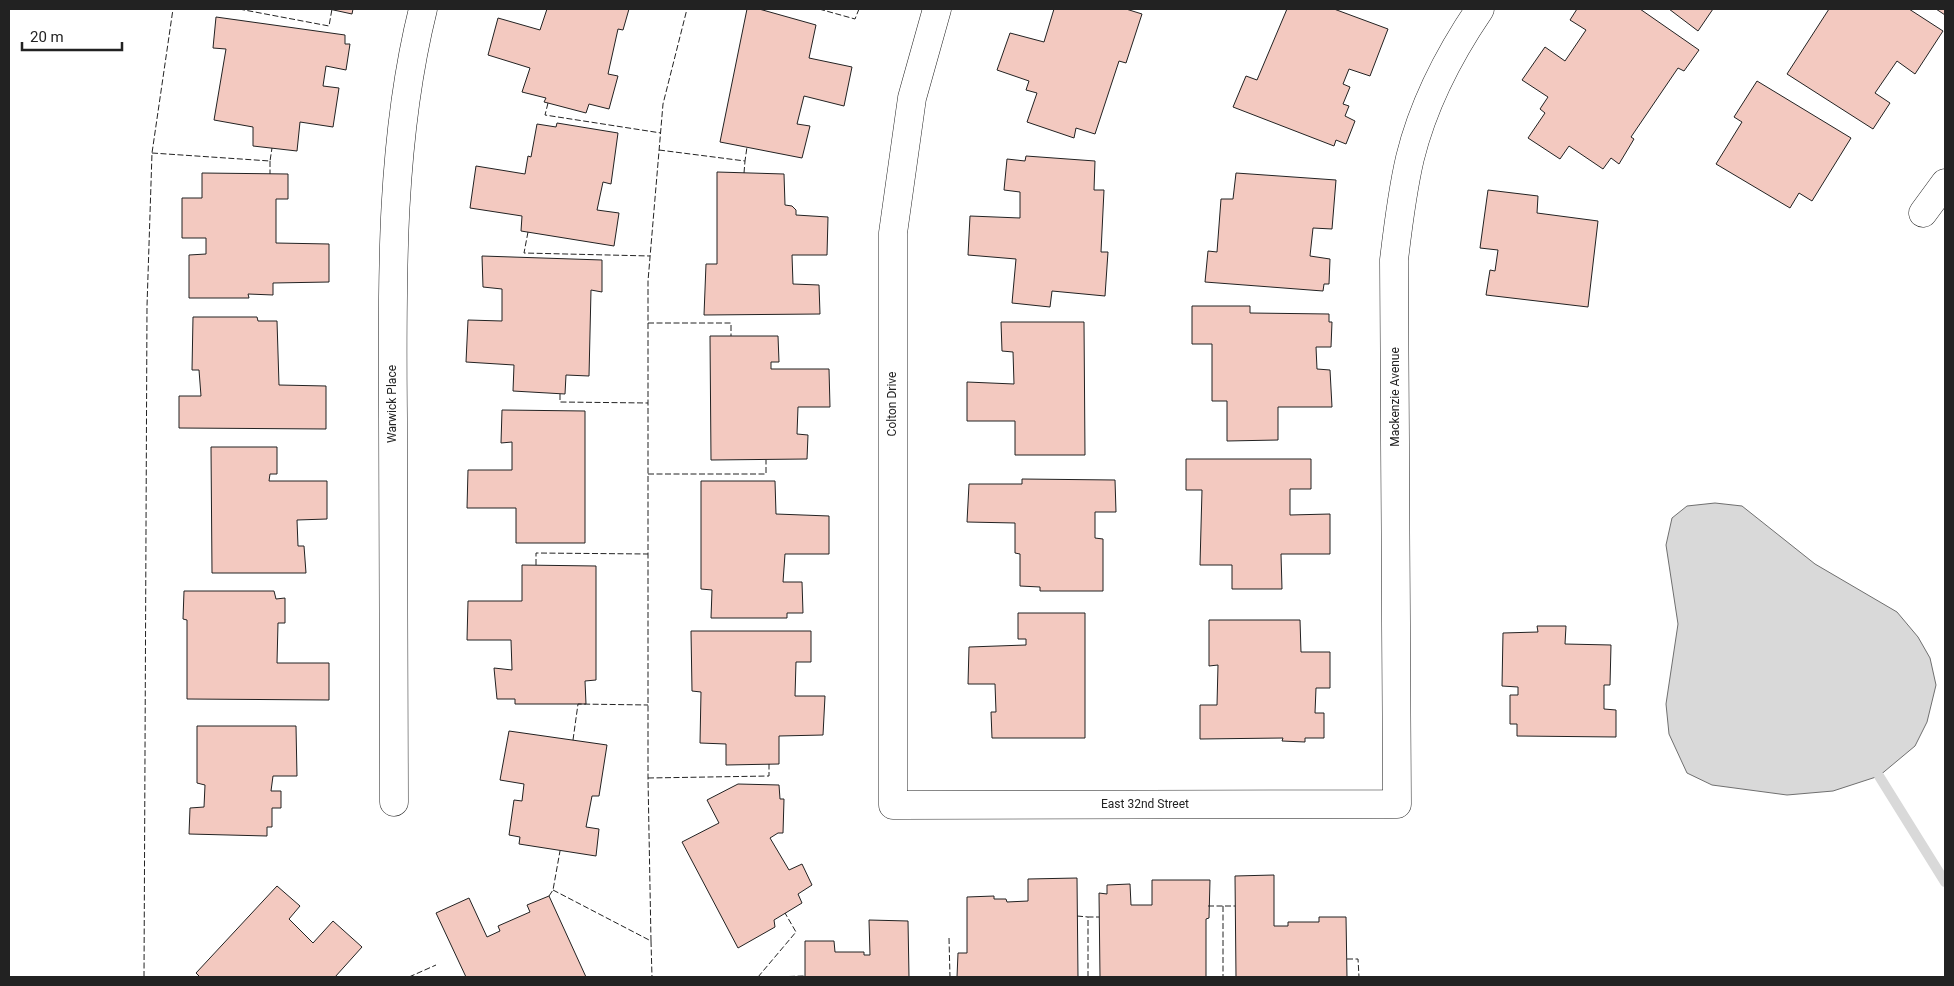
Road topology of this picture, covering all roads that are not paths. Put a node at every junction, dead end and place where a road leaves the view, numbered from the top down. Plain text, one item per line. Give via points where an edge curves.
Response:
1 (423, 9) edge
2 (937, 9) edge
3 (1480, 9) edge
4 (1945, 183) edge
5 (1923, 213) dead end
6 (394, 802) dead end
7 (1397, 804) joint
8 (893, 805) joint

1 - 6 street, Warwick Place via 400,131 392,297
2 - 8 street, Colton Drive via 912,98 893,233
3 - 7 street, Mackenzie Avenue via 1451,55 1410,156 1400,203 1394,260
4 - 5 street
7 - 8 street, East 32nd Street

